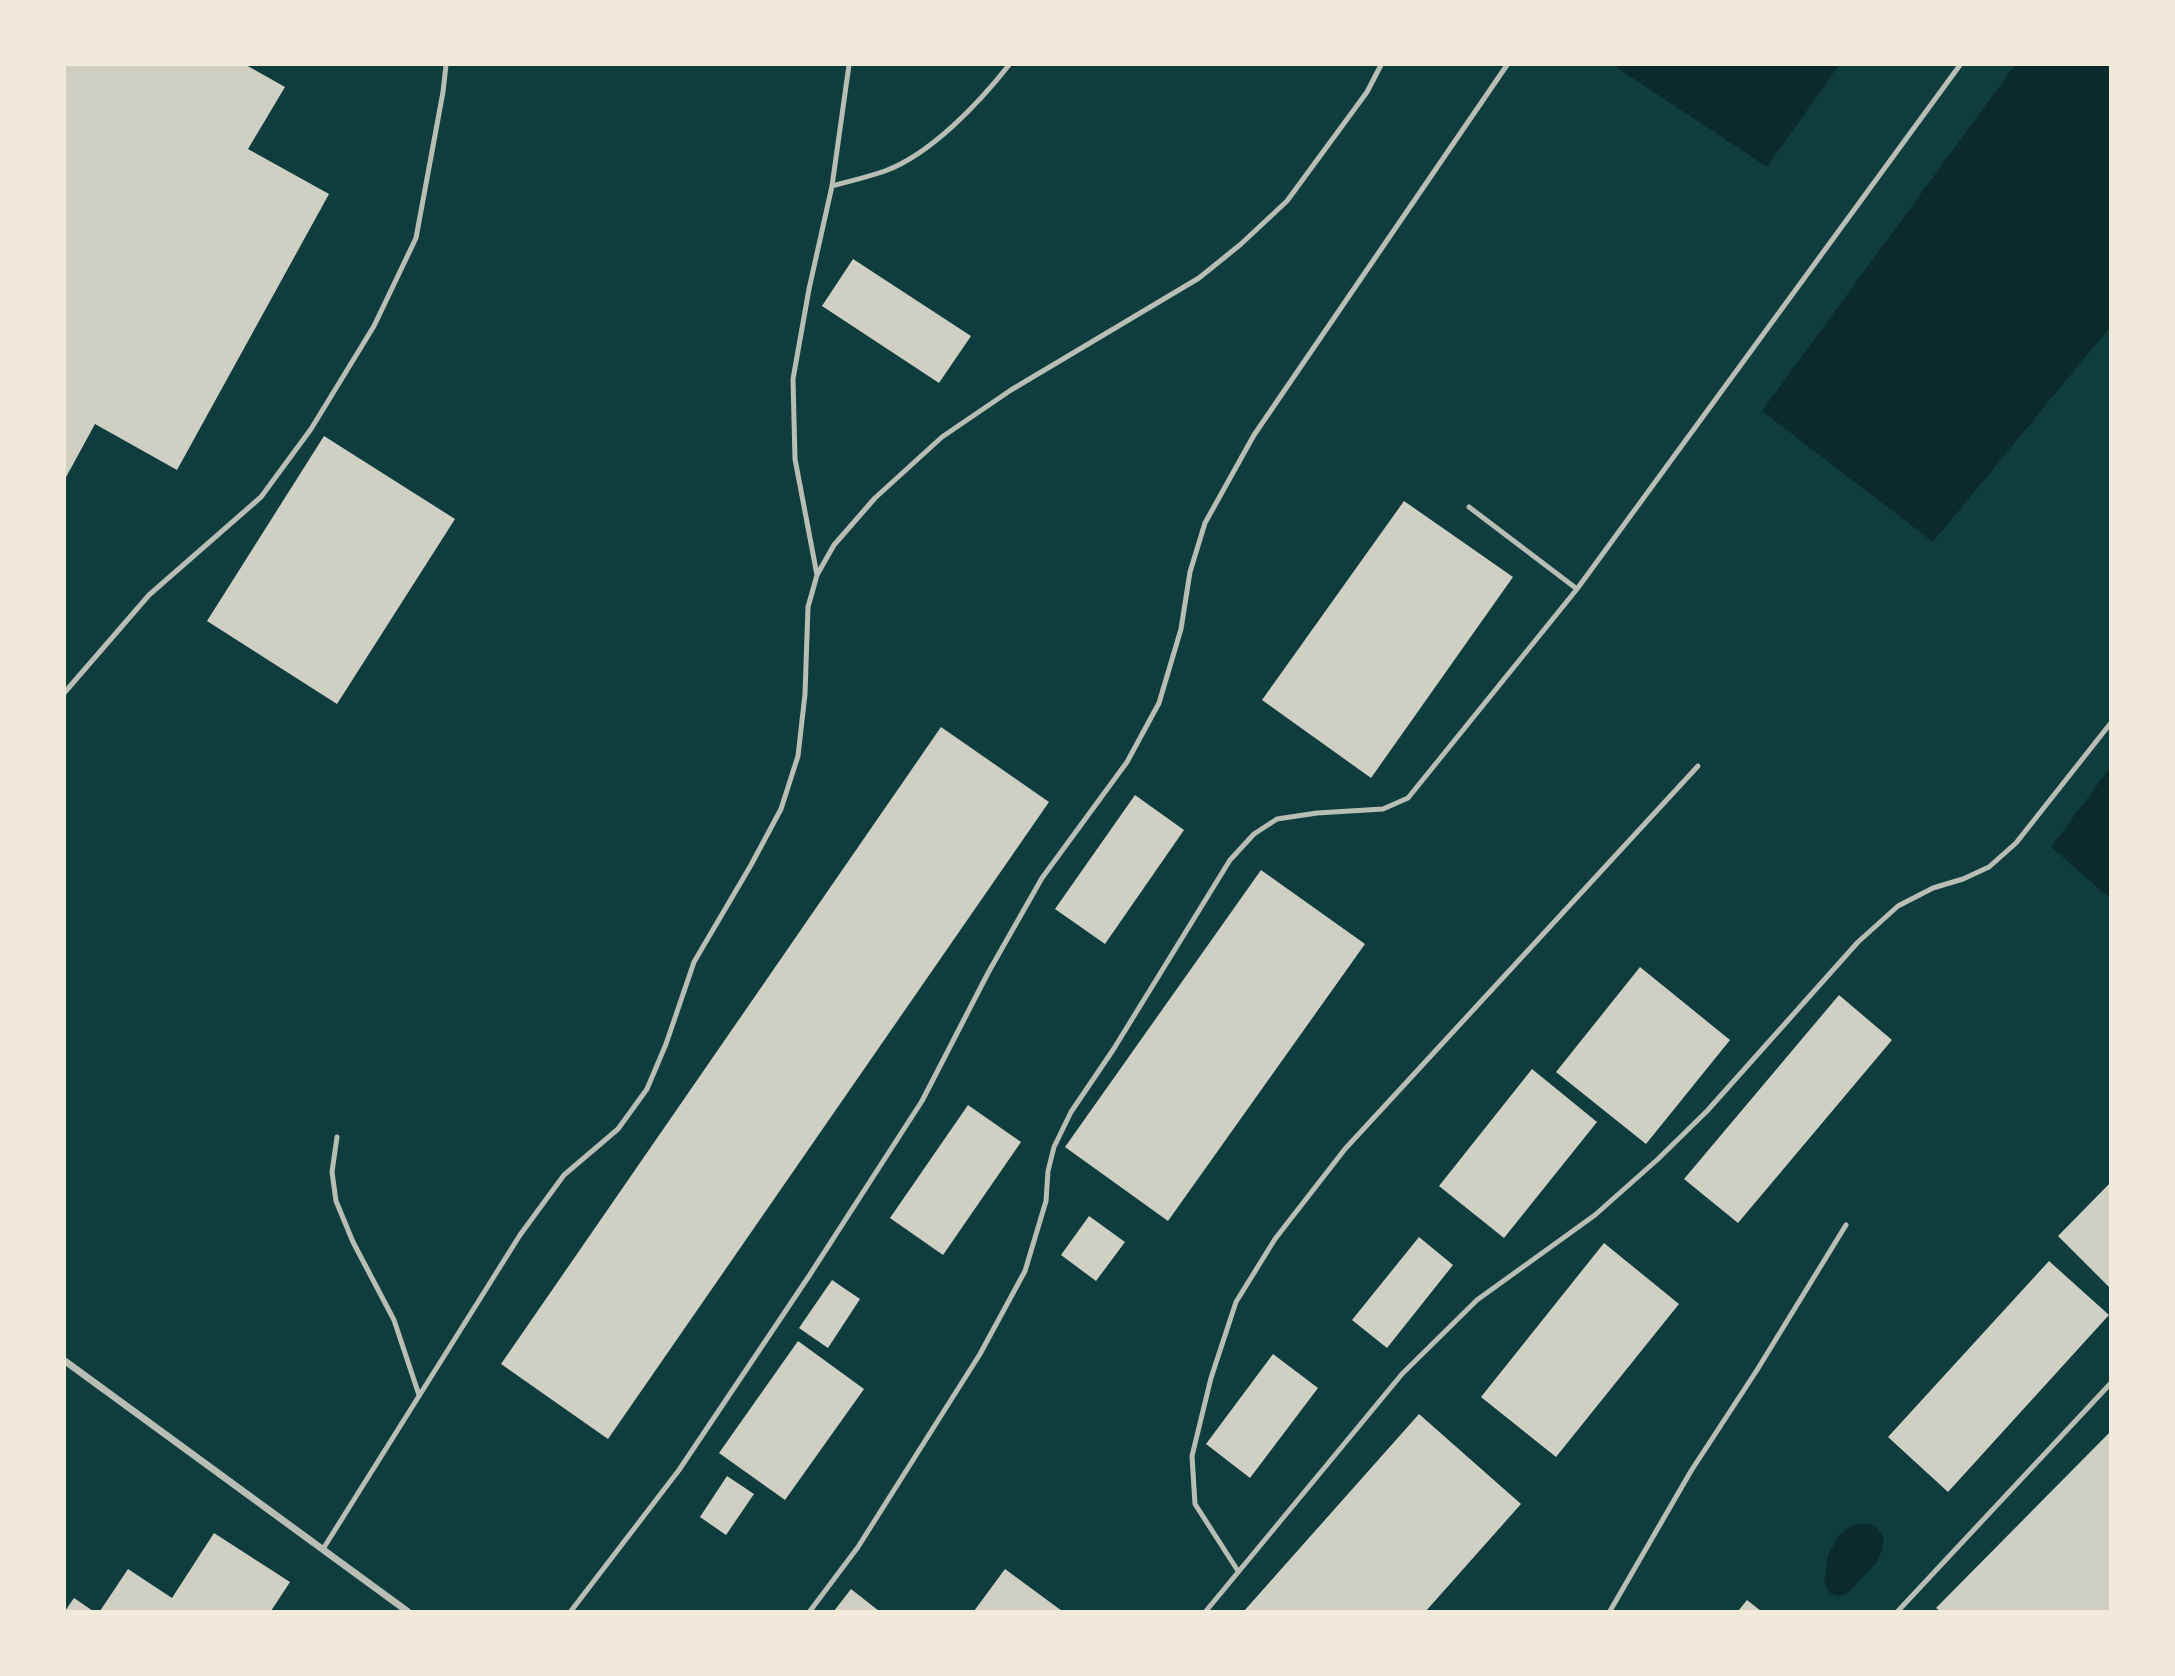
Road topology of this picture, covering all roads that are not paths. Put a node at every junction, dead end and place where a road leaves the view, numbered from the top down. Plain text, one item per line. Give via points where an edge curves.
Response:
1 (446, 65) edge
2 (849, 65) edge
3 (1009, 65) edge
4 (1381, 65) edge
5 (1507, 65) edge
6 (1960, 65) edge
7 (832, 187) junction
8 (1469, 507) dead end
9 (817, 575) junction
10 (1577, 589) junction
11 (65, 692) edge
12 (2110, 724) edge
13 (1698, 766) dead end
14 (337, 1137) dead end
15 (1846, 1226) dead end
16 (65, 1361) edge
17 (2110, 1384) edge
18 (419, 1395) junction
19 (323, 1549) junction
20 (1238, 1571) junction
21 (407, 1611) edge
22 (571, 1611) edge
23 (810, 1611) edge
24 (1206, 1611) edge
25 (1610, 1611) edge
26 (1898, 1611) edge

1 - 11 lane via 416,238 374,326 311,429 261,497 149,595
2 - 7 lane
3 - 7 lane via 987,93 934,143 887,170
4 - 9 lane via 1367,92 1287,201 1241,244 1199,278 1011,390 942,437 875,498 834,545
5 - 22 lane via 1254,435 1205,523 1159,703 1127,762 1042,878 922,1101 679,1470
6 - 10 lane
7 - 9 lane via 793,379 795,459
8 - 10 lane
9 - 18 lane via 808,607 798,756 781,809 694,962 647,1089 618,1129 564,1175 520,1235
10 - 23 lane via 1408,798 1383,809 1277,819 1254,834 1230,860 1071,1112 1054,1147 1046,1201 1025,1271 979,1354 858,1547
12 - 20 lane via 2016,843 1989,867 1898,906 1858,942 1707,1111 1658,1159 1595,1215 1477,1300 1402,1374
13 - 20 lane via 1345,1149 1275,1239 1236,1302 1192,1456 1195,1504
14 - 18 lane via 332,1171 336,1201 394,1320
15 - 25 lane via 1690,1471
16 - 19 street
17 - 26 lane
18 - 19 lane
19 - 21 street
20 - 24 lane

